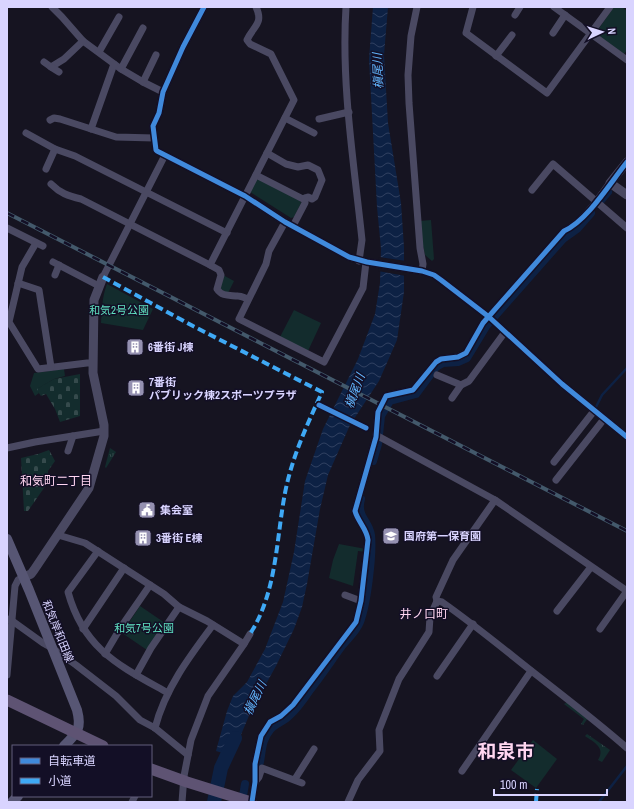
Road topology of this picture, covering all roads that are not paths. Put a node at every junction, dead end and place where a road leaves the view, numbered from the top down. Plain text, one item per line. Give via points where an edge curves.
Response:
1 (52, 7) edge
2 (204, 7) edge
3 (256, 7) edge
4 (346, 7) edge
5 (416, 7) edge
6 (473, 7) edge
7 (520, 7) edge
8 (554, 7) edge
9 (610, 7) edge
10 (514, 15) dead end
11 (566, 15) junction
12 (119, 17) dead end
13 (143, 28) dead end
14 (553, 33) dead end
15 (591, 34) junction
16 (512, 35) dead end
17 (83, 41) junction
18 (98, 52) junction
19 (156, 55) dead end
20 (496, 56) junction
21 (627, 60) edge
22 (44, 62) dead end
23 (114, 64) junction
24 (51, 67) junction
25 (121, 69) junction
26 (59, 72) dead end
27 (143, 82) junction
28 (163, 92) junction
29 (349, 112) junction
30 (285, 118) junction
31 (319, 119) dead end
32 (50, 120) dead end
33 (91, 129) junction
34 (26, 133) dead end
35 (308, 133) dead end
36 (154, 138) junction
37 (55, 149) junction
38 (267, 154) junction
39 (165, 155) junction
40 (627, 162) edge
41 (46, 169) dead end
42 (256, 175) junction
43 (610, 183) junction
44 (51, 184) dead end
45 (532, 190) dead end
46 (146, 191) junction
47 (627, 195) edge
48 (245, 196) junction
49 (305, 198) junction
50 (598, 203) junction
51 (285, 222) junction
52 (129, 224) junction
53 (626, 225) edge
54 (293, 226) junction
55 (7, 228) edge
56 (227, 233) junction
57 (364, 262) junction
58 (210, 265) junction
59 (421, 271) junction
60 (55, 275) dead end
61 (103, 277) joint
62 (18, 283) junction
63 (99, 286) junction
64 (248, 300) junction
65 (491, 320) junction
66 (505, 332) junction
67 (93, 363) junction
68 (51, 368) junction
69 (437, 374) dead end
70 (461, 385) junction
71 (452, 398) dead end
72 (594, 411) junction
73 (604, 419) junction
74 (104, 431) junction
75 (73, 436) junction
76 (378, 436) junction
77 (627, 438) edge
78 (7, 448) edge
79 (68, 451) dead end
80 (554, 462) dead end
81 (556, 480) dead end
82 (495, 500) junction
83 (58, 535) junction
84 (7, 539) edge
85 (98, 551) junction
86 (591, 566) junction
87 (124, 568) junction
88 (24, 577) junction
89 (150, 585) junction
90 (627, 591) edge
91 (561, 592) dead end
92 (345, 595) dead end
93 (568, 597) junction
94 (361, 601) junction
95 (437, 601) junction
96 (179, 607) junction
97 (557, 611) dead end
98 (9, 619) edge
99 (472, 624) junction
100 (213, 625) junction
101 (83, 628) junction
102 (600, 629) dead end
103 (250, 634) dead end
104 (244, 644) junction
105 (52, 648) junction
106 (105, 654) junction
107 (438, 670) dead end
108 (531, 671) junction
109 (7, 675) edge
110 (136, 675) junction
111 (168, 693) junction
112 (7, 700) edge
113 (155, 728) junction
114 (76, 733) junction
115 (65, 745) edge
116 (101, 745) edge
117 (627, 748) edge
118 (314, 749) dead end
119 (188, 755) junction
120 (152, 769) edge
121 (462, 771) dead end
122 (295, 780) junction
123 (185, 782) junction
124 (255, 782) junction
125 (302, 783) dead end
126 (182, 802) edge
127 (250, 802) edge
128 (348, 802) edge

1 - 17 street
2 - 28 street
3 - 30 street via 260,18 247,40 271,54 294,100
4 - 29 street via 344,32
5 - 59 street via 408,57 408,75 423,264
6 - 20 street via 466,34
7 - 10 street
8 - 11 street
9 - 15 street
11 - 14 street
11 - 15 street
12 - 18 street
13 - 25 street
15 - 20 street via 547,93
15 - 21 street
16 - 20 street
17 - 18 street
17 - 24 street
18 - 23 street
19 - 27 street
22 - 24 street
23 - 25 street
23 - 33 street
24 - 26 street
25 - 27 street
27 - 28 street
28 - 36 street via 159,113 153,126
29 - 31 street
29 - 57 street
30 - 35 street
30 - 38 street
32 - 33 street via 60,119
33 - 36 street via 116,137
34 - 37 street
36 - 39 street via 156,150
37 - 41 street
37 - 46 street via 75,156
38 - 42 street
38 - 49 street via 286,164 298,167 308,165 318,170 322,180 315,197
39 - 46 street
39 - 48 street
40 - 43 street
42 - 48 street
42 - 49 street
43 - 47 street
43 - 50 street
44 - 52 street via 59,192 81,199
45 - 50 street via 536,179 553,164 564,178
46 - 52 street
46 - 56 street
48 - 51 street
48 - 56 street
49 - 54 street
50 - 53 street
50 - 65 street via 574,227 564,231
51 - 54 street
51 - 64 street via 269,251 266,264
52 - 58 street
52 - 61 street
54 - 57 street via 349,258
55 - 62 street via 39,245 22,267
56 - 58 street
57 - 59 street
57 - 64 street via 363,288 324,362 239,319
58 - 64 street via 221,274 218,292
59 - 65 street via 441,280
60 - 63 street via 56,263
61 - 63 street
62 - 68 street via 39,290
62 - 68 street via 9,322 38,369
63 - 67 street via 94,300
65 - 66 street
65 - 76 street via 483,323 466,353 436,362 413,390 386,396 378,412
66 - 70 street via 470,381
66 - 72 street
67 - 68 street
67 - 74 street
69 - 70 street
70 - 71 street
72 - 73 street
72 - 80 street
73 - 77 street
73 - 81 street
74 - 75 street
74 - 83 street via 89,488
75 - 78 street
75 - 79 street
76 - 82 street
76 - 94 street via 355,511 368,534
82 - 86 street
82 - 95 street via 453,560 436,597
83 - 85 street via 85,543
83 - 88 street via 31,574
84 - 88 main road, 和気岸和田線
85 - 87 street
85 - 101 street via 68,592
86 - 90 street
86 - 93 street
87 - 89 street
87 - 101 street
88 - 98 street via 18,580 15,586
88 - 105 main road, 和気岸和田線
89 - 96 street
89 - 106 street
90 - 102 street
91 - 93 street
92 - 94 street
93 - 97 street
94 - 124 street via 356,622 347,635 293,705 270,722 261,736 255,764
95 - 99 street
95 - 128 street via 430,617 429,632 400,679 379,730 380,751 358,780
96 - 100 street
96 - 110 street
98 - 105 street
98 - 109 street
99 - 107 street via 454,644
99 - 108 street
100 - 104 street
100 - 111 street via 185,662
101 - 106 street via 93,643
103 - 104 street
104 - 119 street via 208,696
105 - 113 street via 116,696 140,720
105 - 114 main road, 和気岸和田線 via 77,710 80,722
106 - 110 street
108 - 117 street
108 - 121 street
110 - 111 street
111 - 113 street
112 - 114 main road
113 - 119 street
114 - 115 main road
114 - 116 main road
118 - 122 street
119 - 123 street
120 - 123 main road
122 - 124 street via 262,768
122 - 125 street
123 - 126 street
123 - 127 main road
124 - 127 street

